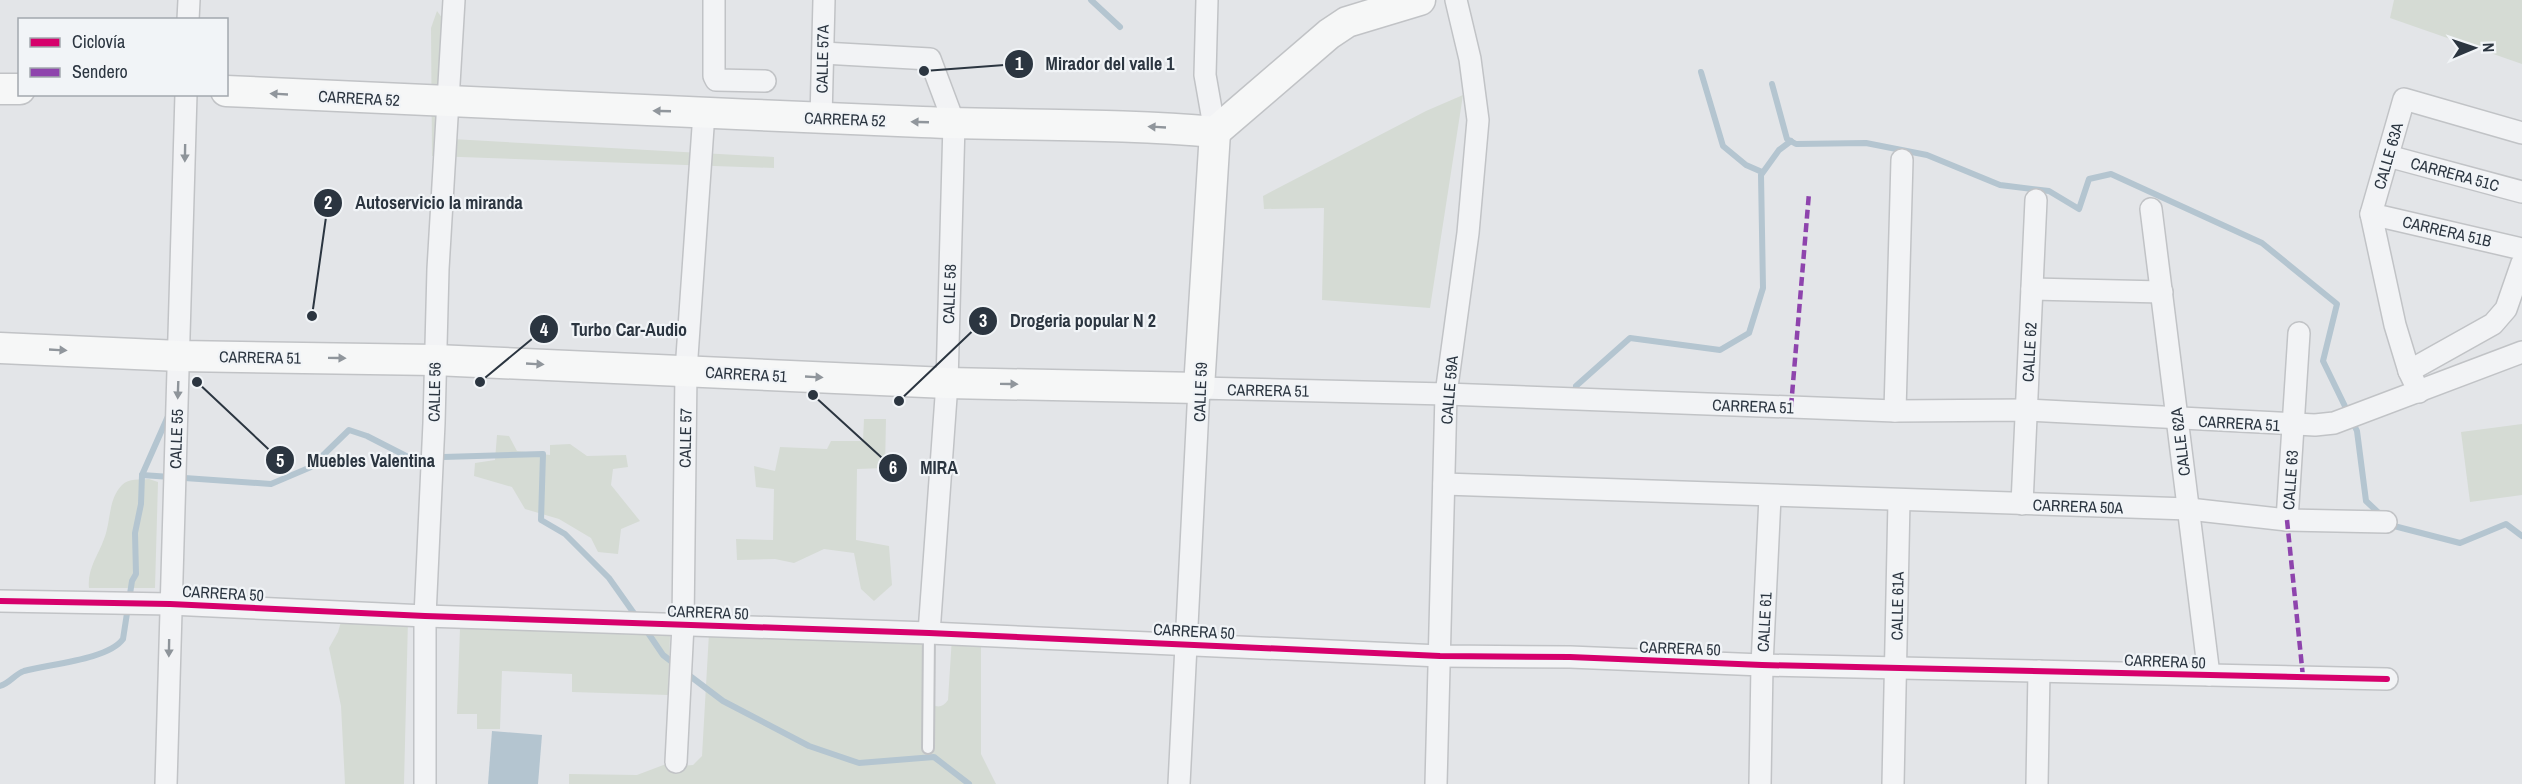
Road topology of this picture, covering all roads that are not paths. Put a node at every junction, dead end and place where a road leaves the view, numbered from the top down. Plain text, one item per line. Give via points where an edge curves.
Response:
1 (189, 0) edge
2 (454, 0) edge
3 (714, 0) edge
4 (824, 0) edge
5 (1207, 0) edge
6 (1420, 0) edge
7 (1456, 0) edge
8 (188, 18) edge
9 (823, 53) junction
10 (765, 81) dead end
11 (0, 89) edge
12 (18, 89) edge
13 (228, 91) edge
14 (186, 96) edge
15 (446, 103) junction
16 (704, 113) junction
17 (821, 118) junction
18 (954, 123) junction
19 (1215, 132) junction
20 (2522, 133) edge
21 (2388, 156) junction
22 (1902, 160) dead end
23 (2522, 192) edge
24 (2036, 200) dead end
25 (2151, 209) dead end
26 (2371, 214) junction
27 (2522, 249) edge
28 (2522, 263) edge
29 (2032, 289) junction
30 (2162, 292) junction
31 (2299, 333) dead end
32 (0, 348) edge
33 (2522, 352) edge
34 (180, 356) junction
35 (435, 360) junction
36 (686, 371) junction
37 (2409, 371) junction
38 (947, 383) junction
39 (1199, 388) junction
40 (1446, 394) junction
41 (2412, 395) junction
42 (2026, 410) junction
43 (1895, 411) junction
44 (2178, 419) junction
45 (2293, 425) junction
46 (1444, 484) junction
47 (1770, 497) junction
48 (1899, 501) junction
49 (2022, 504) junction
50 (2188, 509) junction
51 (2287, 520) junction
52 (2386, 522) dead end
53 (0, 601) edge
54 (170, 604) junction
55 (425, 616) junction
56 (683, 625) junction
57 (929, 633) junction
58 (1185, 644) junction
59 (1440, 656) junction
60 (1762, 665) junction
61 (1896, 668) junction
62 (2039, 671) junction
63 (2209, 675) junction
64 (2387, 679) dead end
65 (928, 748) dead end
66 (676, 762) dead end
67 (166, 784) edge
68 (425, 784) edge
69 (1179, 784) edge
70 (1436, 784) edge
71 (1760, 784) edge
72 (1893, 784) edge
73 (2037, 784) edge

1 - 8 street
2 - 15 street, CALLE 56
3 - 10 street via 716,80
4 - 9 street, CALLE 57A
5 - 19 street, CALLE 59 via 1205,75
6 - 19 main road via 1347,22
7 - 40 street, CALLE 59A via 1470,59 1478,120 1468,233
9 - 17 street, CALLE 57A
9 - 18 street, CALLE 58 via 930,59
11 - 12 main road
15 -> 13 main road, CARRERA 52
14 -> 34 street, CALLE 55
16 -> 15 main road, CARRERA 52
15 - 35 street, CALLE 56
16 - 17 main road, CARRERA 52
16 - 36 street, CALLE 57
18 -> 17 main road, CARRERA 52
19 -> 18 main road, CARRERA 52
18 - 38 street, CALLE 58
19 - 39 main road, CALLE 59
20 - 21 street, CALLE 63A via 2404,99
21 - 23 street, CARRERA 51C
21 - 26 street, CALLE 63A
22 - 43 street
24 - 29 street, CALLE 62
25 - 30 street, CALLE 62A
26 - 27 street, CARRERA 51B
26 - 37 street
28 - 37 street via 2506,309 2493,324
29 - 30 street
29 - 42 street, CALLE 62
30 - 44 street, CALLE 62A
31 - 45 street, CALLE 63
32 -> 34 main road, CARRERA 51
33 - 41 street, CARRERA 51
34 -> 35 main road, CARRERA 51
34 -> 54 street, CALLE 55
35 -> 36 main road, CARRERA 51
35 - 55 street, CALLE 56
36 -> 38 main road, CARRERA 51
36 - 56 street, CALLE 57
37 - 41 street
38 -> 39 main road, CARRERA 51
38 - 57 street, CALLE 58
39 - 40 street, CARRERA 51
39 - 58 street, CALLE 59
40 - 43 street, CARRERA 51
40 - 46 street, CALLE 59A
41 - 45 street, CARRERA 51 via 2334,423
42 - 43 street, CARRERA 51
42 - 44 street, CARRERA 51
42 - 49 street, CALLE 62
44 - 45 street, CARRERA 51
44 - 50 street, CALLE 62A
45 - 51 street, CALLE 63
46 - 47 street, CARRERA 50A
46 - 59 street, CALLE 59A
47 - 48 street, CARRERA 50A
47 - 60 street, CALLE 61
48 - 49 street, CARRERA 50A
48 - 61 street, CALLE 61A
49 - 50 street, CARRERA 50A
50 - 51 street, CARRERA 50A
50 - 63 street, CALLE 62A
51 - 52 street, CARRERA 50A
53 - 54 street, CARRERA 50
54 - 55 street, CARRERA 50
54 -> 67 street, CALLE 55
55 - 56 street, CARRERA 50
55 - 68 street, CALLE 56
56 - 57 street, CARRERA 50
56 - 66 street, CALLE 57
57 - 58 street, CARRERA 50
57 - 65 lane, CALLE 58
58 - 59 street, CARRERA 50
58 - 69 street, CALLE 59
59 - 60 street, CARRERA 50
59 - 70 street, CALLE 59A
60 - 61 street, CARRERA 50
60 - 71 street, CALLE 61
61 - 62 street, CARRERA 50
61 - 72 street, CALLE 61A
62 - 63 street, CARRERA 50
62 - 73 street
63 - 64 street, CARRERA 50

